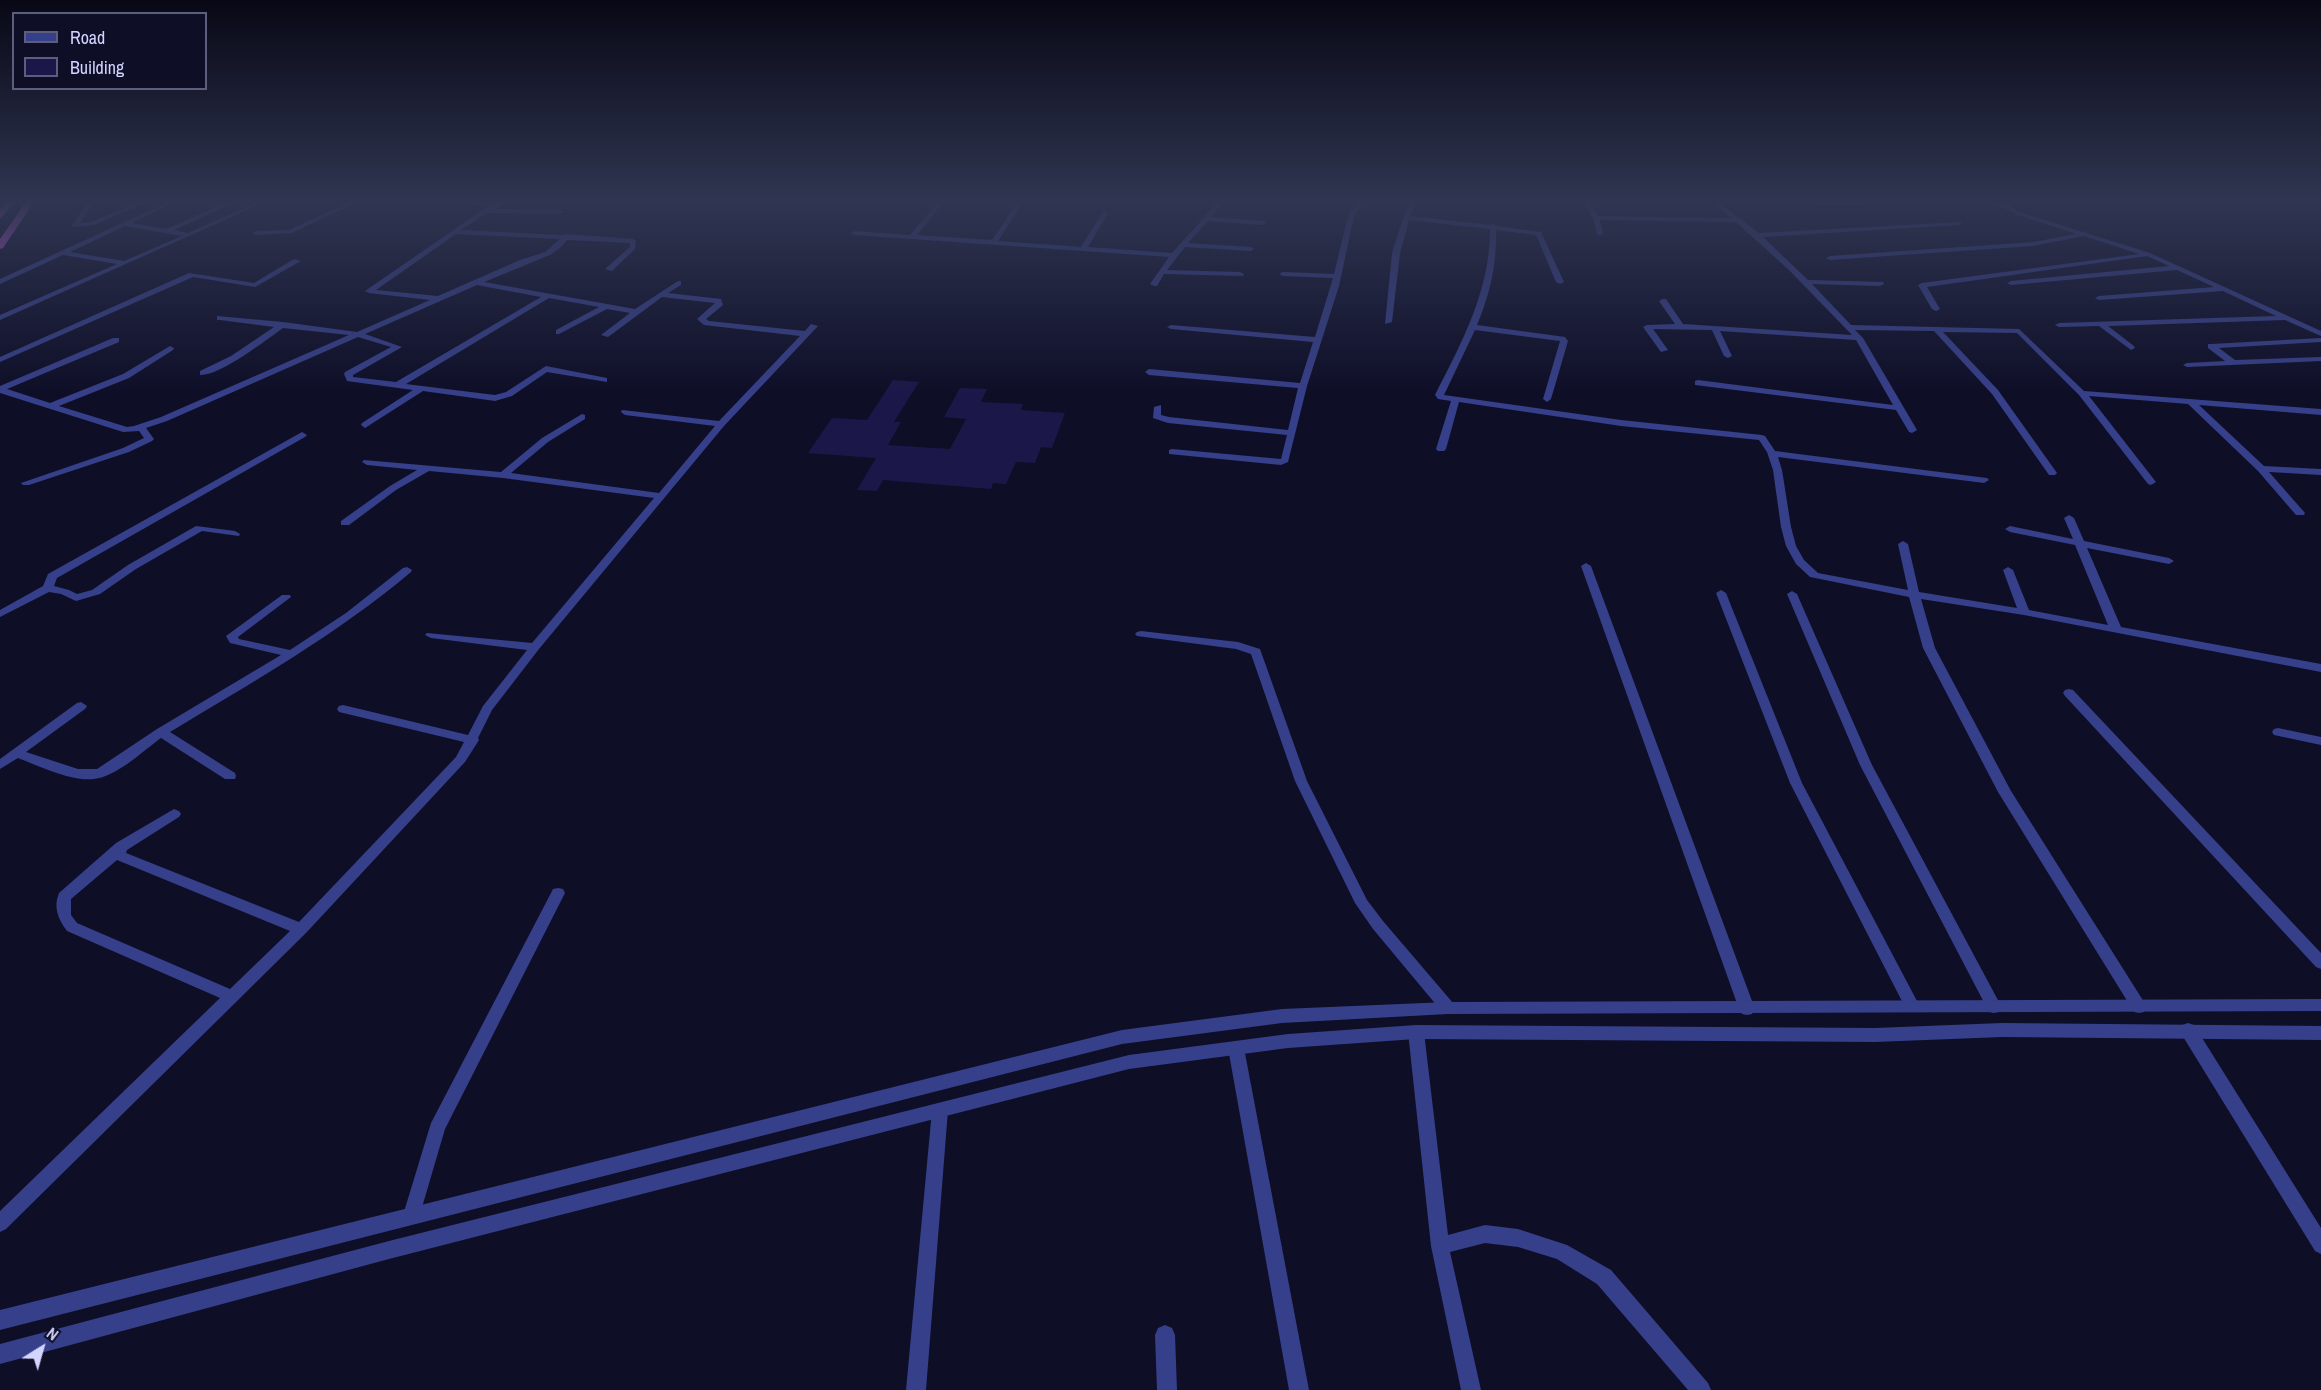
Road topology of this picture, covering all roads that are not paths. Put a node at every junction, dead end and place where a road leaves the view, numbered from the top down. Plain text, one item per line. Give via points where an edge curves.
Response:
1 (32, 267) edge
2 (116, 267) edge
3 (288, 267) edge
4 (405, 267) edge
5 (517, 267) edge
6 (611, 267) edge
7 (1166, 267) edge
8 (1339, 267) edge
9 (1394, 267) edge
10 (1493, 267) edge
11 (1554, 267) edge
12 (1789, 267) edge
13 (2054, 267) edge
14 (2177, 268) joint
15 (609, 269) dead end
16 (1163, 272) junction
17 (1240, 274) dead end
18 (1283, 274) dead end
19 (1337, 276) junction
20 (0, 282) edge
21 (1560, 282) dead end
22 (1804, 282) junction
23 (478, 283) junction
24 (678, 283) dead end
25 (2011, 283) dead end
26 (1154, 284) dead end
27 (1880, 284) dead end
28 (2224, 289) junction
29 (662, 294) junction
30 (546, 297) junction
31 (2099, 298) dead end
32 (441, 299) junction
33 (1663, 301) dead end
34 (604, 307) junction
35 (1936, 309) dead end
36 (636, 312) junction
37 (0, 318) edge
38 (220, 318) dead end
39 (2289, 318) junction
40 (1388, 322) dead end
41 (283, 324) junction
42 (2102, 324) junction
43 (2059, 325) dead end
44 (1682, 326) junction
45 (1171, 327) dead end
46 (1472, 327) junction
47 (1848, 327) junction
48 (1935, 328) junction
49 (1715, 329) junction
50 (559, 332) dead end
51 (357, 334) junction
52 (2321, 334) edge
53 (604, 335) dead end
54 (1859, 338) junction
55 (116, 340) dead end
56 (1318, 340) junction
57 (2321, 340) edge
58 (170, 348) dead end
59 (2131, 348) dead end
60 (1664, 350) dead end
61 (1728, 356) dead end
62 (2321, 359) edge
63 (0, 360) edge
64 (2233, 363) junction
65 (2187, 365) dead end
66 (1149, 372) dead end
67 (203, 373) dead end
68 (604, 380) dead end
69 (1698, 383) dead end
70 (396, 386) junction
71 (1303, 386) junction
72 (0, 389) edge
73 (420, 389) junction
74 (2082, 393) junction
75 (1547, 399) dead end
76 (1455, 401) junction
77 (2190, 401) junction
78 (51, 406) junction
79 (1158, 406) dead end
80 (1899, 408) junction
81 (625, 412) dead end
82 (2321, 412) edge
83 (582, 417) dead end
84 (721, 424) junction
85 (365, 425) dead end
86 (142, 429) junction
87 (1911, 430) dead end
88 (1292, 433) junction
89 (302, 435) dead end
90 (1441, 449) dead end
91 (1172, 452) dead end
92 (1772, 453) junction
93 (367, 462) dead end
94 (427, 468) junction
95 (2261, 470) junction
96 (2321, 472) edge
97 (2052, 473) dead end
98 (503, 475) junction
99 (1984, 480) dead end
100 (2151, 482) dead end
101 (26, 483) dead end
102 (662, 496) junction
103 (2300, 513) dead end
104 (2069, 518) dead end
105 (345, 523) dead end
106 (2010, 529) dead end
107 (235, 534) dead end
108 (2080, 543) junction
109 (1903, 544) dead end
110 (2169, 561) dead end
111 (1586, 566) dead end
112 (407, 570) dead end
113 (2008, 570) dead end
114 (48, 588) junction
115 (1721, 593) dead end
116 (1792, 594) dead end
117 (1914, 595) junction
118 (286, 597) dead end
119 (2024, 612) junction
120 (0, 614) edge
121 (2116, 629) junction
122 (1141, 634) dead end
123 (431, 635) dead end
124 (535, 647) junction
125 (291, 654) junction
126 (2321, 668) edge
127 (2069, 693) dead end
128 (81, 706) dead end
129 (343, 709) dead end
130 (161, 732) junction
131 (2278, 732) dead end
132 (473, 740) junction
133 (2321, 741) edge
134 (16, 753) junction
135 (0, 765) edge
136 (230, 776) dead end
137 (174, 814) dead end
138 (118, 851) junction
139 (558, 893) dead end
140 (301, 929) junction
141 (2321, 963) edge
142 (231, 996) junction
143 (2321, 1005) edge
144 (1912, 1006) junction
145 (1994, 1007) junction
146 (2139, 1007) junction
147 (1448, 1008) junction
148 (1747, 1009) junction
149 (2188, 1030) junction
150 (1416, 1032) junction
151 (2321, 1033) edge
152 (1236, 1048) junction
153 (940, 1110) junction
154 (412, 1215) junction
155 (0, 1222) edge
156 (2321, 1245) edge
157 (1440, 1246) junction
158 (0, 1320) edge
159 (1166, 1335) dead end
160 (0, 1354) edge
161 (916, 1390) edge
162 (1167, 1390) edge
163 (1299, 1390) edge
164 (1471, 1390) edge
165 (1701, 1390) edge

1 - 20 street
2 - 37 street
3 - 63 street via 255,285 192,275
4 - 32 street via 369,291
5 - 23 street
6 - 15 street
7 - 16 street
8 - 19 street
9 - 40 street
10 - 46 street
11 - 21 street
12 - 22 street
13 - 35 street via 1922,285
14 - 25 street
14 - 28 street
16 - 17 street
16 - 26 street
18 - 19 street
19 - 56 street
22 - 27 street
22 - 47 street
23 - 30 street
23 - 32 street
24 - 29 street
28 - 31 street
28 - 39 street
29 - 36 street
29 - 84 street via 718,301 719,305 701,320 706,323 810,330
30 - 34 street
30 - 70 street
32 - 51 street
33 - 44 street
34 - 36 street
34 - 50 street
36 - 53 street
38 - 41 street
39 - 42 street
39 - 52 street
41 - 51 street
41 - 67 street via 234,358
42 - 43 street
42 - 59 street
44 - 49 street
44 - 60 street via 1647,327
45 - 56 street
46 - 75 street via 1562,339
46 - 76 street via 1439,395
47 - 48 street
47 - 54 street
48 - 74 street via 2019,331
48 - 97 street via 1995,392
49 - 54 street
49 - 61 street
51 - 70 street via 398,347 347,377
51 - 86 street
54 - 80 street
55 - 72 street
56 - 71 street
57 - 64 street via 2211,346
58 - 78 street via 126,376
62 - 64 street
64 - 65 street
66 - 71 street
68 - 73 street via 552,369 495,398
69 - 80 street
70 - 73 street
71 - 88 street
72 - 78 street
73 - 85 street
74 - 77 street
74 - 100 street
76 - 90 street
76 - 92 street via 1751,435 1762,438
77 - 82 street
77 - 95 street
78 - 86 street via 126,430
79 - 88 street via 1156,416 1168,420
80 - 87 street
81 - 84 street
83 - 98 street via 545,440
84 - 102 street
86 - 101 street via 149,439 134,447
88 - 91 street via 1288,456 1281,462
89 - 114 street via 52,576
92 - 99 street
92 - 117 street via 1789,544 1801,567 1814,575
93 - 94 street
94 - 98 street
94 - 105 street
95 - 96 street
95 - 103 street
98 - 102 street
102 - 124 street
104 - 108 street
106 - 108 street
107 - 114 street via 200,528 96,592 76,598
108 - 110 street
108 - 121 street
109 - 117 street
111 - 148 street
112 - 125 street via 376,598
113 - 119 street
114 - 120 street
115 - 144 street via 1796,783
116 - 145 street via 1866,765
117 - 119 street
117 - 146 street via 1929,648 2005,792
118 - 125 street via 232,636 234,641
119 - 121 street
121 - 126 street
122 - 147 street via 1238,646 1256,652 1301,780 1362,903
123 - 124 street
124 - 132 street via 487,709
125 - 130 street
127 - 141 street
128 - 134 street
129 - 132 street
130 - 134 street via 97,775 84,775
130 - 136 street
131 - 133 street
132 - 140 street via 461,759
134 - 135 street
137 - 138 street
138 - 140 street via 118,855
138 - 142 street via 64,897 64,916 72,927
139 - 154 street via 437,1128
140 - 142 street
142 - 155 street
143 - 146 street
144 - 145 street
144 - 148 street
145 - 146 street
147 - 148 street via 1596,1005
147 - 154 street via 1282,1016 1122,1037
149 - 150 street via 1841,1035
149 - 151 street
149 - 156 street
150 - 152 street
150 - 157 street
152 - 153 street via 1111,1066
152 - 163 street
153 - 160 street
153 - 161 street
154 - 158 street
157 - 164 street
157 - 165 street via 1485,1234 1518,1238 1561,1251 1604,1277
159 - 162 street

